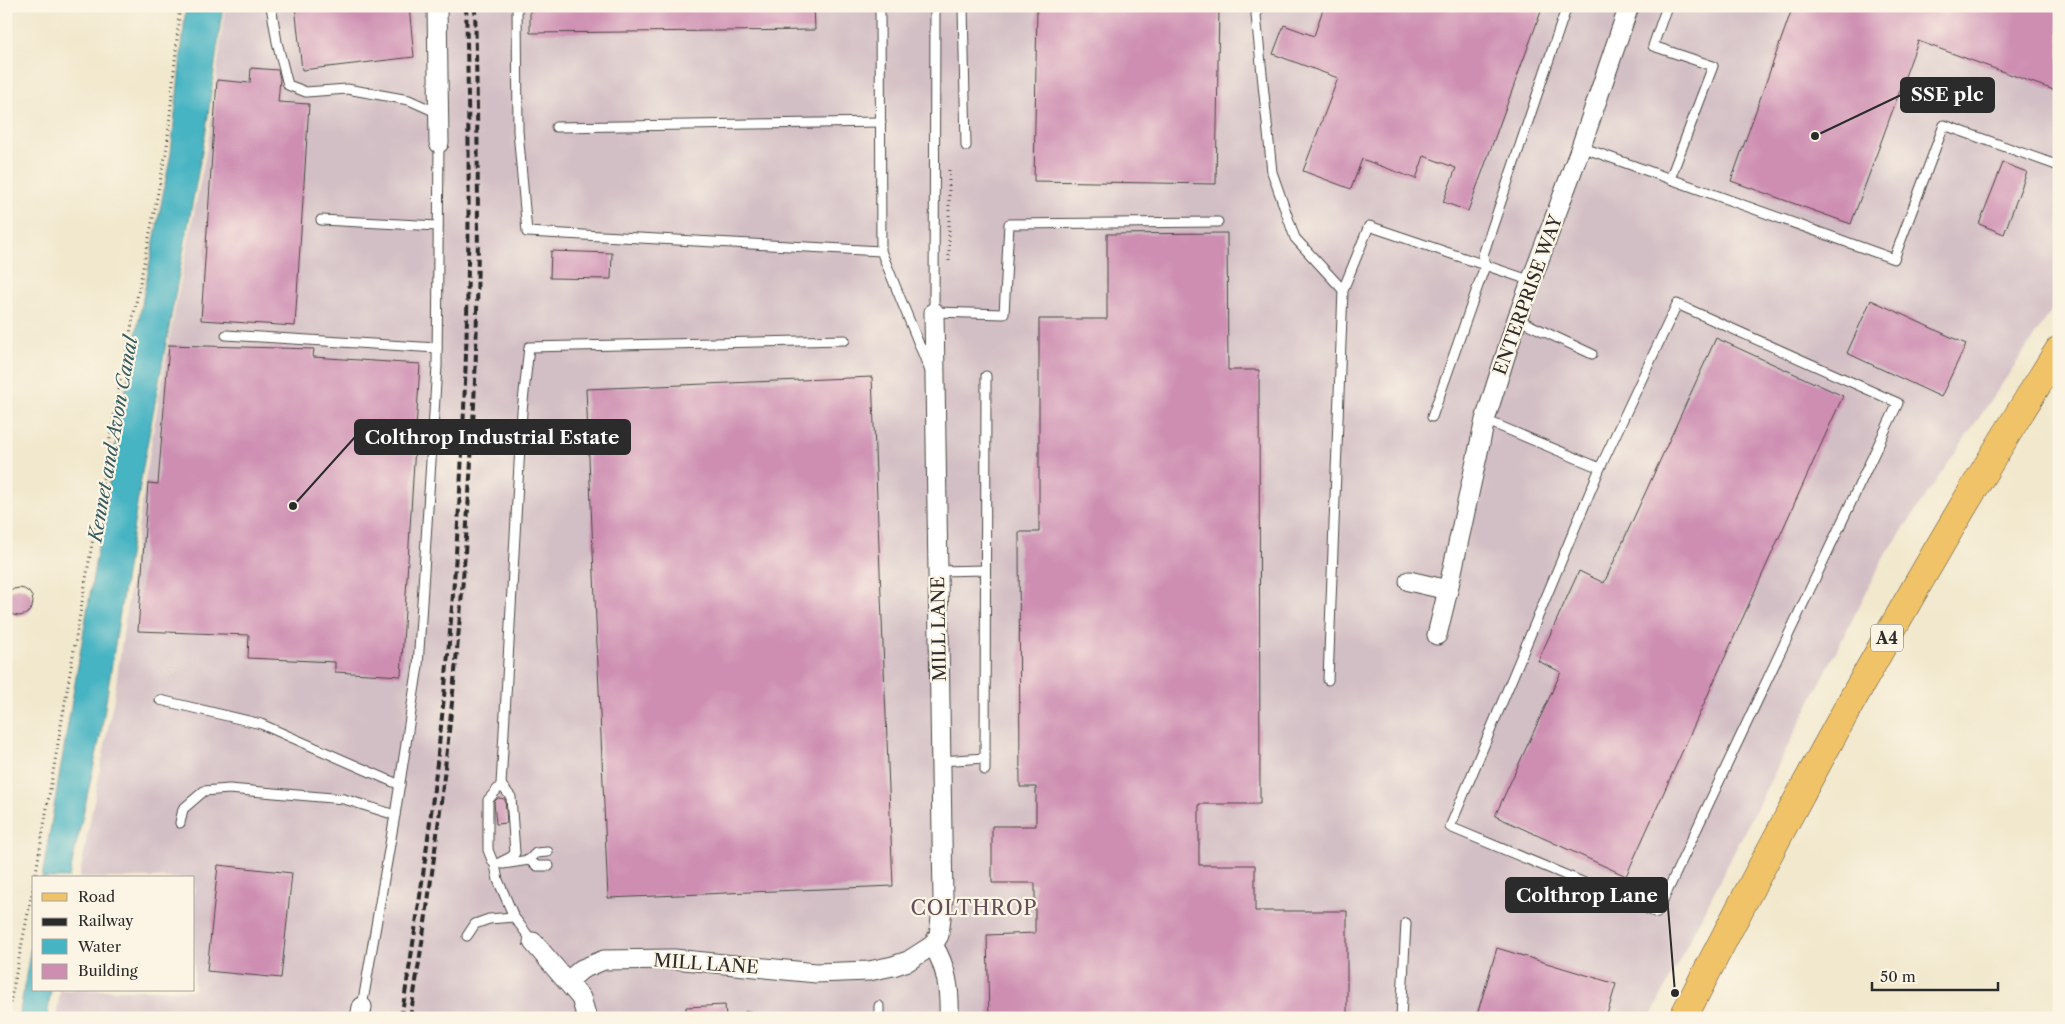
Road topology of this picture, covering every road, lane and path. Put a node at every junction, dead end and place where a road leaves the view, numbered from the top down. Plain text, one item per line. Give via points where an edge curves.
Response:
1 (180, 6) edge
2 (271, 6) edge
3 (437, 6) edge
4 (517, 6) edge
5 (880, 6) edge
6 (935, 6) edge
7 (963, 6) edge
8 (1260, 6) edge
9 (1567, 6) edge
10 (1629, 6) edge
11 (1667, 6) edge
12 (438, 113) junction
13 (881, 122) junction
14 (556, 127) dead end
15 (439, 143) joint
16 (966, 146) dead end
17 (1581, 147) junction
18 (2059, 166) edge
19 (1670, 179) junction
20 (321, 220) dead end
21 (1218, 222) dead end
22 (438, 226) junction
23 (881, 251) junction
24 (1485, 266) junction
25 (1532, 281) junction
26 (1343, 290) junction
27 (934, 312) junction
28 (1517, 319) junction
29 (226, 335) dead end
30 (845, 340) dead end
31 (437, 348) junction
32 (2059, 350) edge
33 (1592, 354) dead end
34 (986, 376) dead end
35 (936, 387) junction
36 (1432, 417) dead end
37 (1485, 420) junction
38 (1600, 468) junction
39 (985, 570) junction
40 (938, 572) junction
41 (1408, 581) dead end
42 (1448, 590) junction
43 (1437, 634) dead end
44 (1328, 680) dead end
45 (160, 700) dead end
46 (985, 758) junction
47 (941, 761) junction
48 (985, 770) dead end
49 (500, 784) junction
50 (400, 785) junction
51 (395, 815) junction
52 (180, 823) dead end
53 (548, 852) dead end
54 (528, 860) junction
55 (496, 865) junction
56 (549, 866) dead end
57 (35, 876) edge
58 (32, 893) edge
59 (514, 917) junction
60 (1406, 923) dead end
61 (467, 936) dead end
62 (533, 942) joint
63 (933, 944) junction
64 (568, 981) junction
65 (878, 1006) dead end
66 (361, 1012) edge
67 (316, 1016) dead end
68 (7, 1018) edge
69 (327, 1018) edge
70 (587, 1018) edge
71 (879, 1018) edge
72 (949, 1018) edge
73 (1401, 1018) edge
74 (1684, 1018) edge

1 - 57 path via 167,146 127,343
2 - 12 lane via 288,85 306,92 347,89 409,100
3 - 12 street
4 - 23 lane via 518,131 527,232
5 - 13 lane
6 - 27 lane
7 - 16 lane
8 - 26 lane via 1256,15 1272,172 1295,238
9 - 24 lane via 1483,255
10 - 17 street, ENTERPRISE WAY
11 - 19 lane via 1653,46 1712,66
12 - 15 street
13 - 14 lane
13 - 23 lane
15 - 22 lane
17 - 19 lane
17 - 25 street, ENTERPRISE WAY
18 - 19 lane via 1944,125 1894,259
20 - 22 lane
21 - 27 lane via 1009,224 1004,314
22 - 31 lane
23 - 35 lane
24 - 25 lane
24 - 26 lane via 1369,226
24 - 36 lane
25 - 28 street, ENTERPRISE WAY
26 - 44 lane
27 - 35 street, MILL LANE
28 - 33 lane
28 - 37 street, ENTERPRISE WAY
29 - 31 lane
30 - 49 lane via 529,347 522,411
31 - 50 lane via 418,666
32 - 74 main road, A4 via 1843,713
34 - 39 lane
35 - 40 street, MILL LANE
37 - 38 lane
37 - 42 street, ENTERPRISE WAY
38 - 38 lane via 1677,304 1898,403 1657,913 1450,827
39 - 40 lane
39 - 46 lane
40 - 47 street, MILL LANE
41 - 42 street
42 - 43 street, ENTERPRISE WAY
45 - 50 lane via 261,724
46 - 47 lane
46 - 48 lane
47 - 63 street, MILL LANE via 943,900 939,935
49 - 55 lane via 488,800 488,850
49 - 55 lane via 511,796 515,853
50 - 51 lane
51 - 52 lane via 344,799 229,789 204,791 183,809
51 - 66 lane
53 - 54 lane via 536,853
54 - 55 lane
54 - 56 lane via 536,866
55 - 59 lane via 498,880
58 - 68 path
59 - 61 lane via 475,924
59 - 62 lane
60 - 73 lane
62 - 64 street
63 - 64 street, MILL LANE via 908,961 869,970 816,973 674,959 604,960 582,969
63 - 72 street via 943,960 948,979
64 - 70 street via 581,998
65 - 71 lane
67 - 69 lane

